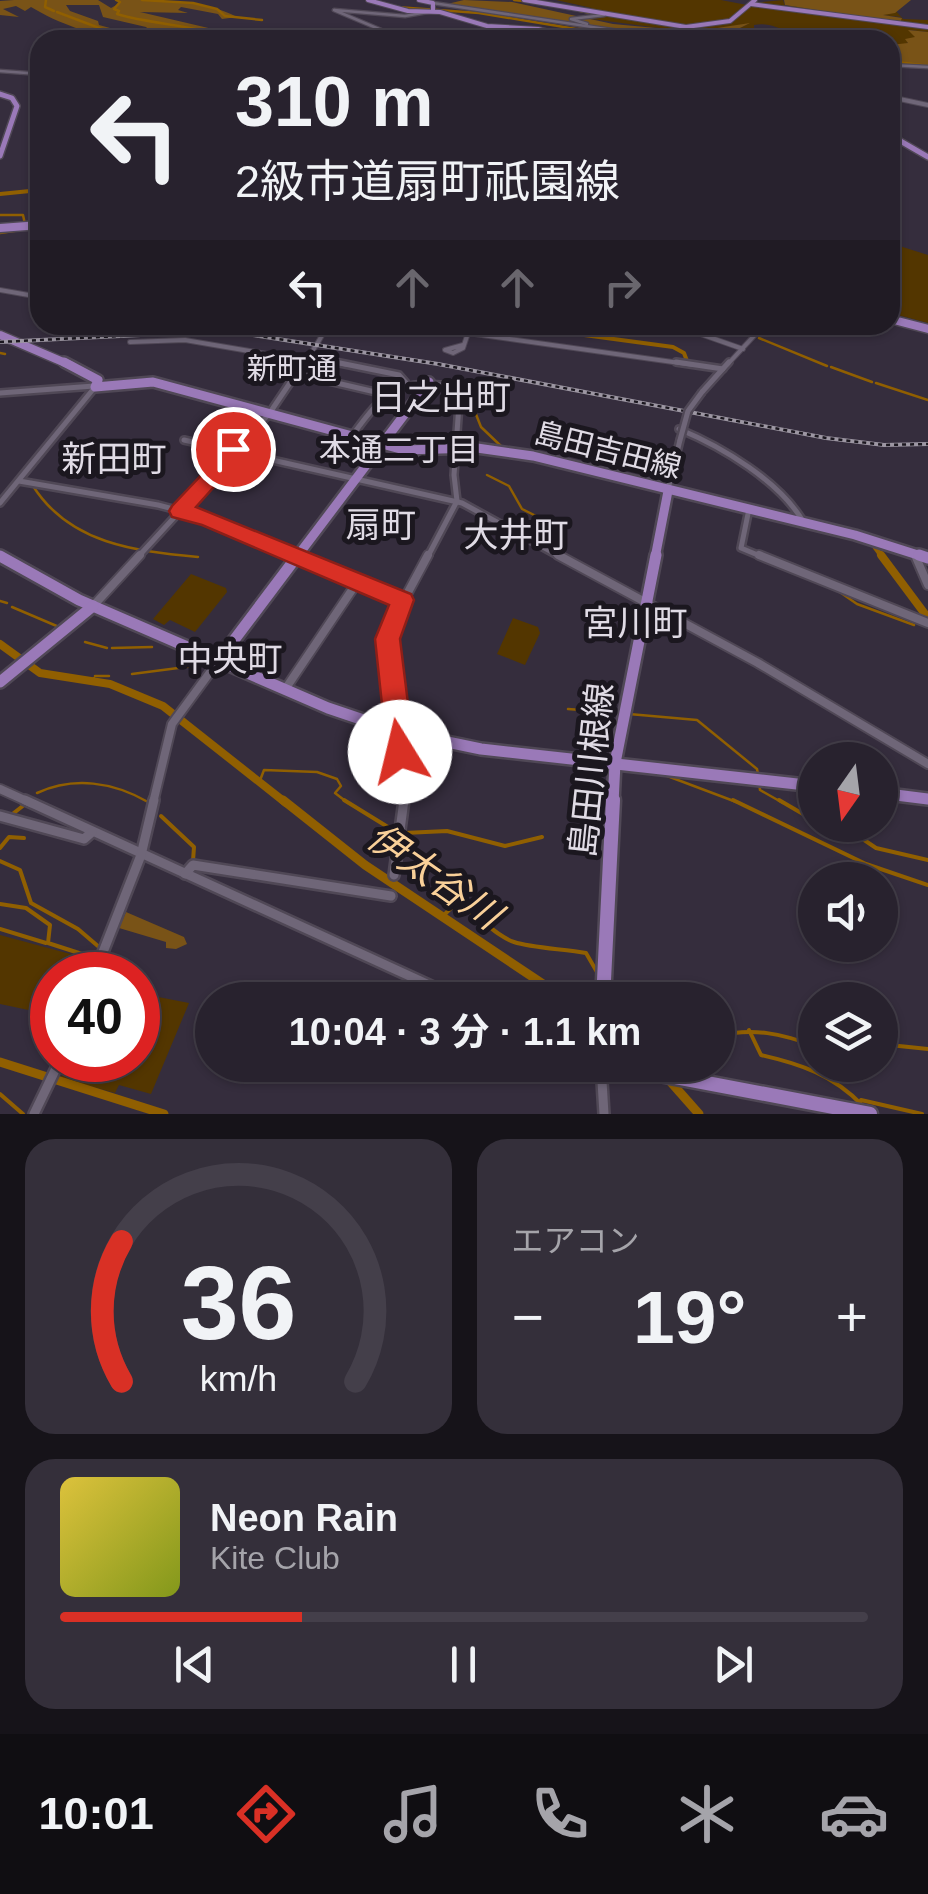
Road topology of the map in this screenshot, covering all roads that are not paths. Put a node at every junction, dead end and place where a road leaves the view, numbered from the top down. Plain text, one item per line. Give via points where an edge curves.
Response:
1 (368, 0) edge
2 (420, 0) edge
3 (524, 0) edge
4 (752, 2) edge
5 (433, 9) junction
6 (604, 15) junction
7 (574, 26) junction
8 (928, 27) edge
9 (381, 30) edge
10 (542, 30) edge
11 (604, 30) edge
12 (900, 66) edge
13 (928, 67) edge
14 (0, 71) edge
15 (30, 73) edge
16 (0, 94) edge
17 (900, 100) edge
18 (928, 105) edge
19 (900, 141) edge
20 (0, 156) edge
21 (928, 157) edge
22 (30, 226) edge
23 (0, 228) edge
24 (0, 290) edge
25 (30, 295) edge
26 (900, 322) edge
27 (928, 330) edge
28 (322, 335) edge
29 (467, 335) edge
30 (482, 335) edge
31 (703, 335) edge
32 (755, 335) edge
33 (0, 336) edge
34 (130, 342) dead end
35 (463, 345) dead end
36 (743, 349) junction
37 (313, 358) dead end
38 (302, 360) dead end
39 (723, 369) junction
40 (298, 374) junction
41 (428, 382) junction
42 (406, 383) junction
43 (95, 387) junction
44 (0, 393) edge
45 (386, 395) junction
46 (269, 414) junction
47 (680, 429) dead end
48 (352, 436) junction
49 (184, 440) dead end
50 (382, 444) junction
51 (456, 447) junction
52 (237, 450) junction
53 (355, 480) junction
54 (19, 481) junction
55 (668, 491) junction
56 (457, 501) junction
57 (0, 503) edge
58 (749, 509) junction
59 (180, 511) junction
60 (804, 524) junction
61 (914, 554) junction
62 (297, 555) junction
63 (0, 556) edge
64 (928, 558) edge
65 (358, 581) junction
66 (928, 584) edge
67 (402, 600) junction
68 (646, 602) junction
69 (94, 606) junction
70 (928, 623) edge
71 (219, 660) junction
72 (0, 682) edge
73 (286, 689) junction
74 (397, 731) junction
75 (615, 764) junction
76 (928, 764) edge
77 (798, 784) edge
78 (0, 789) edge
79 (898, 795) edge
80 (928, 799) edge
81 (0, 816) edge
82 (92, 832) junction
83 (141, 855) junction
84 (185, 874) junction
85 (394, 875) dead end
86 (391, 896) dead end
87 (103, 952) edge
88 (422, 982) edge
89 (605, 982) edge
90 (602, 1082) edge
91 (699, 1082) edge
92 (50, 1084) edge
93 (34, 1114) edge
94 (604, 1114) edge
95 (870, 1114) edge

1 - 5 main road
2 - 5 main road
3 - 6 main road
4 - 6 main road via 730,21 703,27
4 - 8 main road
5 - 7 street
5 - 9 street via 405,16 334,10
5 - 10 main road via 486,26
6 - 7 street via 572,19 591,26
7 - 11 street
12 - 13 street
14 - 15 street
16 - 20 main road via 16,101
17 - 18 street
19 - 21 main road
22 - 23 main road
24 - 25 street
26 - 27 main road
28 - 40 street
29 - 35 street
30 - 39 street
31 - 36 street
32 - 36 street
33 - 43 main road via 92,374
34 - 38 street via 186,340
36 - 39 street
37 - 42 street via 399,375
39 - 55 street, bridge via 688,410
40 - 45 street
40 - 46 street
41 - 42 street
41 - 50 main road
41 - 51 street via 460,390
42 - 45 street
43 - 44 street
43 - 46 main road, 島田吉田線 via 153,382
43 - 54 street
45 - 48 street
46 - 48 main road, 島田吉田線
46 - 52 street
47 - 60 street via 780,493
48 - 50 main road, 島田吉田線
49 - 52 street
50 - 51 main road, 島田吉田線 via 412,451
50 - 53 main road
51 - 55 main road, 島田吉田線 via 533,456
51 - 56 street
52 - 53 street
52 - 59 street
53 - 56 street
53 - 62 main road
54 - 57 street
54 - 59 street
55 - 58 main road, 島田吉田線
55 - 68 main road, 島田川根線
56 - 67 street
56 - 68 street
58 - 60 main road, 島田吉田線
58 - 70 street via 740,548
59 - 62 street
59 - 69 street
60 - 61 main road, 島田吉田線
61 - 64 main road, 島田吉田線
61 - 66 street
62 - 65 street
62 - 71 main road
63 - 69 main road
65 - 67 street
65 - 73 street
67 - 74 street via 388,639
68 - 75 main road, 島田川根線
68 - 76 street
69 - 71 main road
69 - 72 main road
71 - 73 main road
71 - 83 street via 172,724
73 - 74 main road
74 - 75 main road via 482,749
74 - 85 street via 404,786
75 - 77 main road
75 - 89 main road, 島田川根線
78 - 82 street
79 - 80 main road
81 - 82 street via 84,839
82 - 83 street
83 - 84 street
83 - 87 street
84 - 86 street via 193,865
84 - 88 street
90 - 94 street
91 - 95 main road
92 - 93 street

